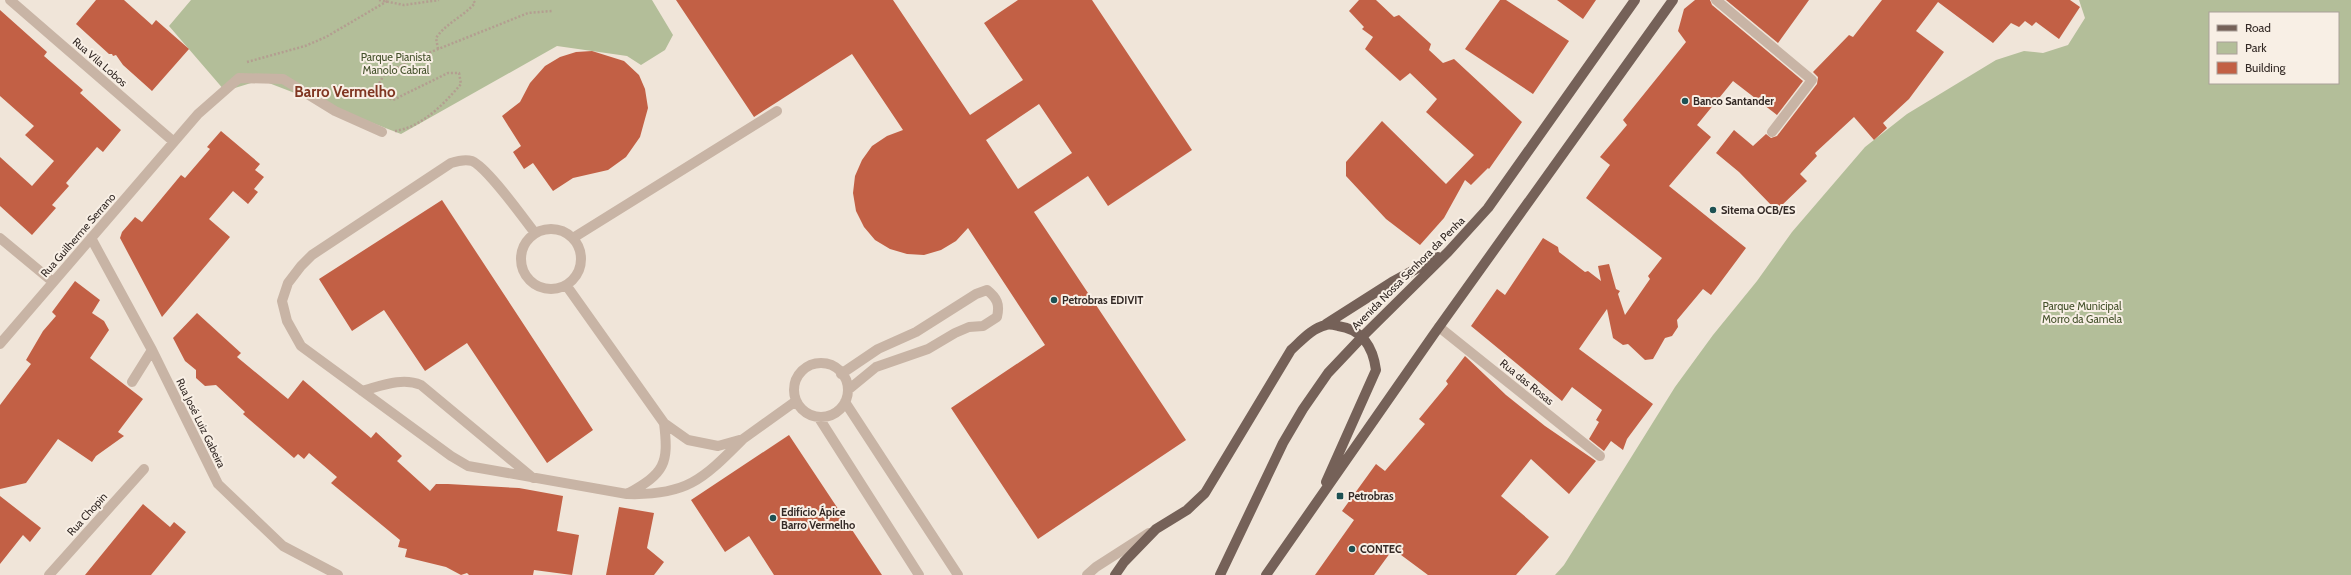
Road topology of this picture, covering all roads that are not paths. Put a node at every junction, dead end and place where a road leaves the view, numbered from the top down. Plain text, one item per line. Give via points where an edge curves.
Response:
1 (10, 0) edge
2 (1635, 0) edge
3 (1673, 0) edge
4 (1716, 0) edge
5 (777, 111) dead end
6 (382, 132) road end
7 (1772, 132) dead end
8 (174, 142) junction
9 (536, 233) junction
10 (0, 238) edge
11 (91, 238) junction
12 (573, 238) junction
13 (1448, 252) junction
14 (53, 282) junction
15 (566, 285) junction
16 (1326, 324) junction
17 (1439, 327) junction
18 (1363, 336) junction
19 (0, 344) edge
20 (152, 350) junction
21 (841, 374) junction
22 (132, 382) dead end
23 (848, 390) junction
24 (362, 391) junction
25 (796, 401) junction
26 (845, 402) junction
27 (819, 418) junction
28 (664, 423) junction
29 (743, 439) junction
30 (1600, 456) dead end
31 (144, 469) dead end
32 (533, 478) junction
33 (628, 494) junction
34 (1317, 502) junction
35 (1156, 529) junction
36 (49, 575) edge
37 (338, 575) edge
38 (919, 575) edge
39 (958, 575) edge
40 (1087, 575) edge
41 (1115, 575) edge
42 (1220, 575) edge
43 (1266, 575) edge

1 - 8 street, Rua Vila Lobos
2 - 13 main road, Avenida Nossa Senhora da Penha via 1488,208
3 - 17 main road
4 - 7 street via 1812,80
5 - 12 street
6 - 8 street, Rua Guilherme Serrano via 335,110 283,80 239,78 198,114
8 - 11 street, Rua Guilherme Serrano
9 - 12 street via 545,229 555,229
9 - 15 street via 527,241 522,252 521,263 525,275 533,284 544,289
9 - 24 street via 484,171 472,162 461,160 451,163 312,255 288,283 282,301 287,321 301,346
10 - 14 street
11 - 14 street, Rua Guilherme Serrano
11 - 20 street, Rua José Luiz Gabeira
12 - 15 street via 580,250 581,263 576,276
13 - 16 main road via 1392,282
13 - 18 main road, Avenida Nossa Senhora da Penha
14 - 19 street, Rua Guilherme Serrano
15 - 28 street
16 - 18 main road via 1347,327
16 - 35 main road via 1307,335 1291,350 1205,493 1187,510
17 - 30 street, Rua das Rosas
17 - 34 main road
18 - 34 main road via 1374,354 1376,370
18 - 42 main road, Avenida Nossa Senhora da Penha via 1328,372 1303,409
20 - 22 street
20 - 37 street, Rua José Luiz Gabeira via 218,484 284,546
21 - 23 street
21 - 23 street via 878,349 916,332 976,294 987,290 996,297 1000,308 997,317 983,326 955,333 928,350 876,367
21 - 25 street via 827,364 815,364 804,368 796,378
23 - 26 street
24 - 32 street via 450,456 468,466
24 - 32 street via 399,382 410,381 421,385
25 - 27 street via 809,415
25 - 29 street
26 - 27 street via 839,411
26 - 39 street
27 - 38 street
28 - 29 street via 688,440 702,444 718,446
28 - 33 street via 667,450 664,462 648,482
29 - 33 street via 708,473 691,484 672,492 653,495
31 - 36 street, Rua Chopin
32 - 33 street
34 - 43 main road
35 - 40 street
35 - 41 main road

